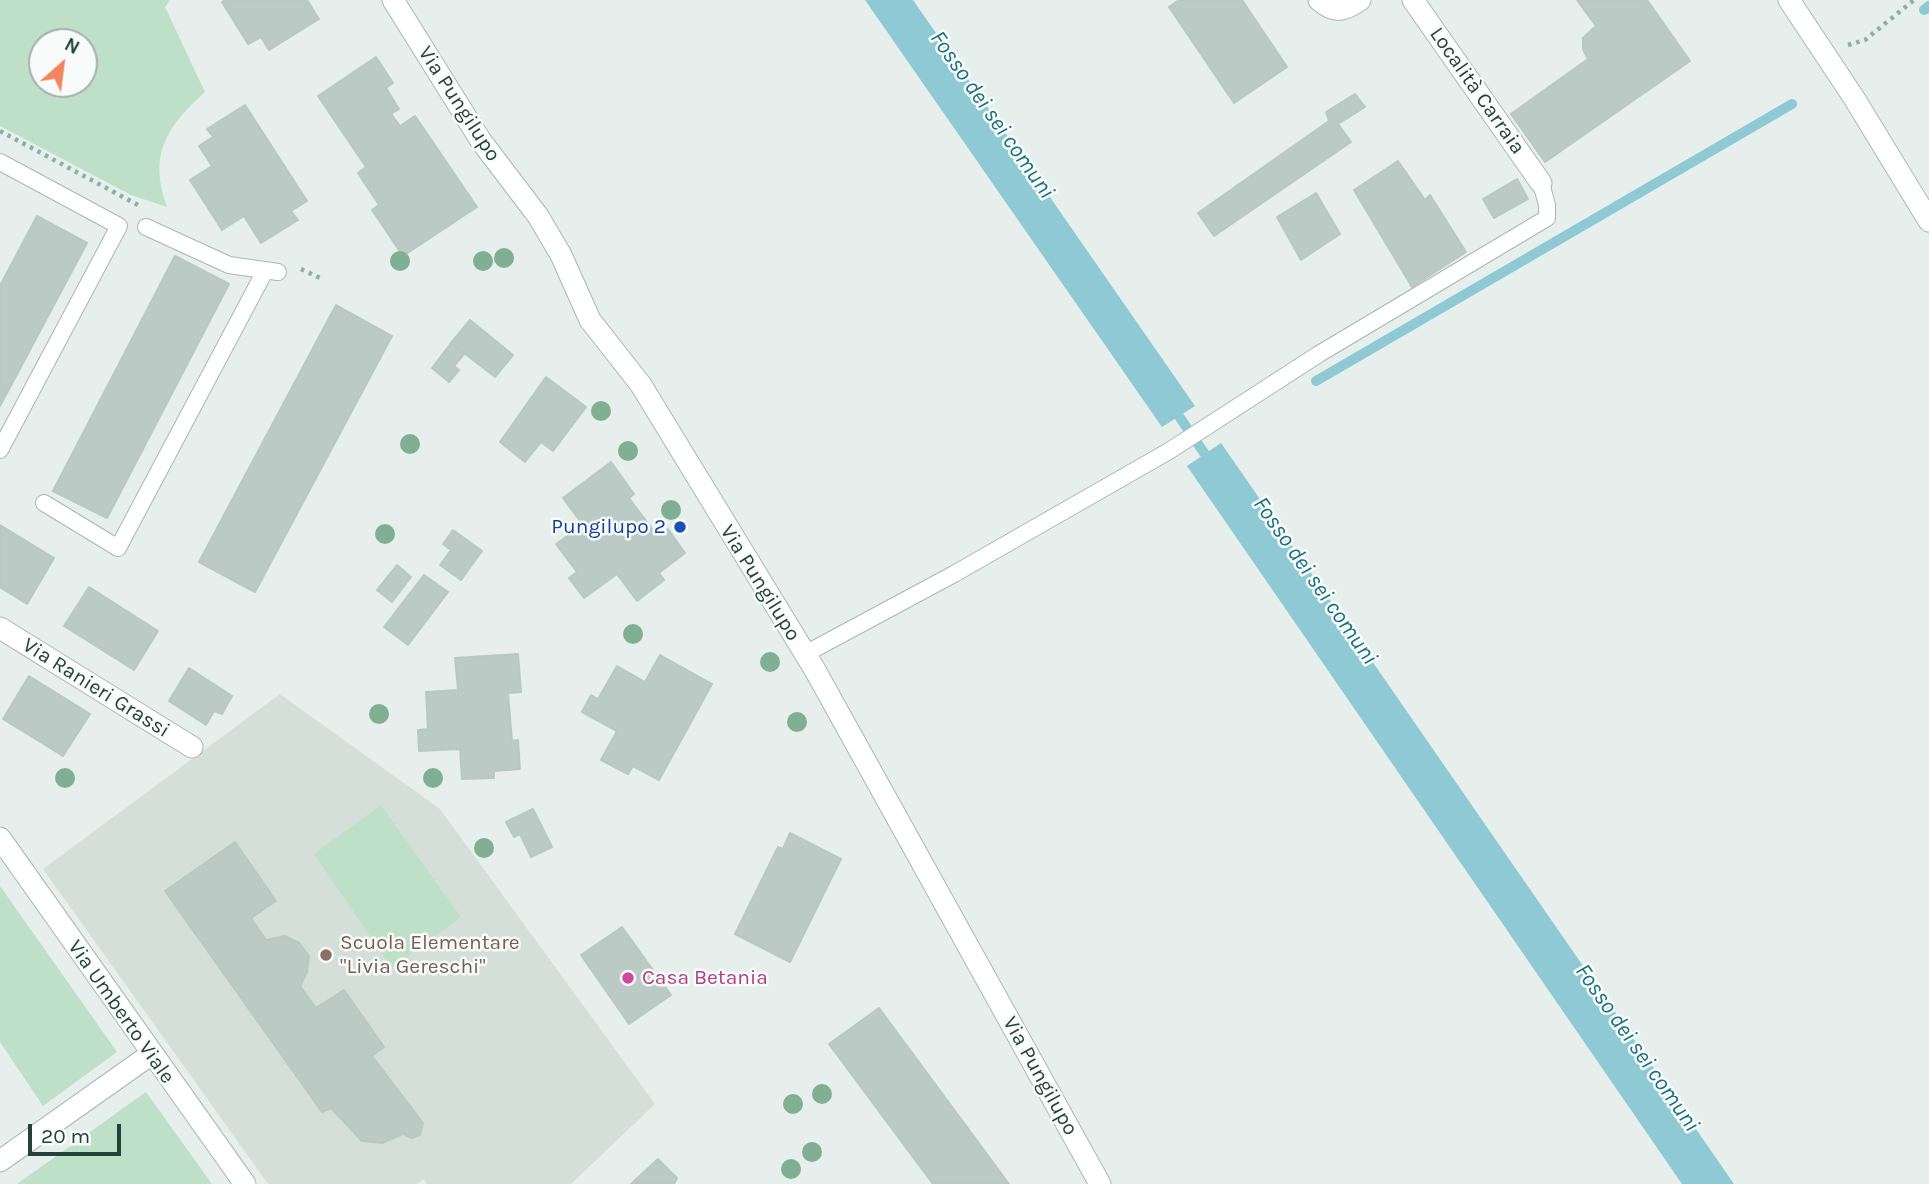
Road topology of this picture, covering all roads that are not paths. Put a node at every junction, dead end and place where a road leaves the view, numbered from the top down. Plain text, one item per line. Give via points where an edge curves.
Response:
1 (393, 0) edge
2 (1319, 0) edge
3 (1360, 0) edge
4 (1413, 0) edge
5 (1789, 0) edge
6 (0, 162) edge
7 (1541, 183) joint
8 (1929, 221) edge
9 (146, 227) dead end
10 (0, 450) edge
11 (44, 503) dead end
12 (0, 628) edge
13 (804, 654) junction
14 (192, 747) dead end
15 (0, 838) edge
16 (150, 1055) junction
17 (0, 1161) edge
18 (245, 1184) edge
19 (1100, 1184) edge

1 - 13 street, Via Pungilupo via 481,141 538,216 590,320 641,385
2 - 3 street via 1335,11
4 - 7 street, Località Carraia
5 - 8 street
6 - 10 lane via 119,226
7 - 13 lane via 1547,218 1341,340 1169,450
9 - 11 lane via 229,265 272,272 118,548
12 - 14 street, Via Ranieri Grassi
13 - 19 street, Via Pungilupo
15 - 16 street, Via Umberto Viale
16 - 17 street
16 - 18 street, Via Umberto Viale

